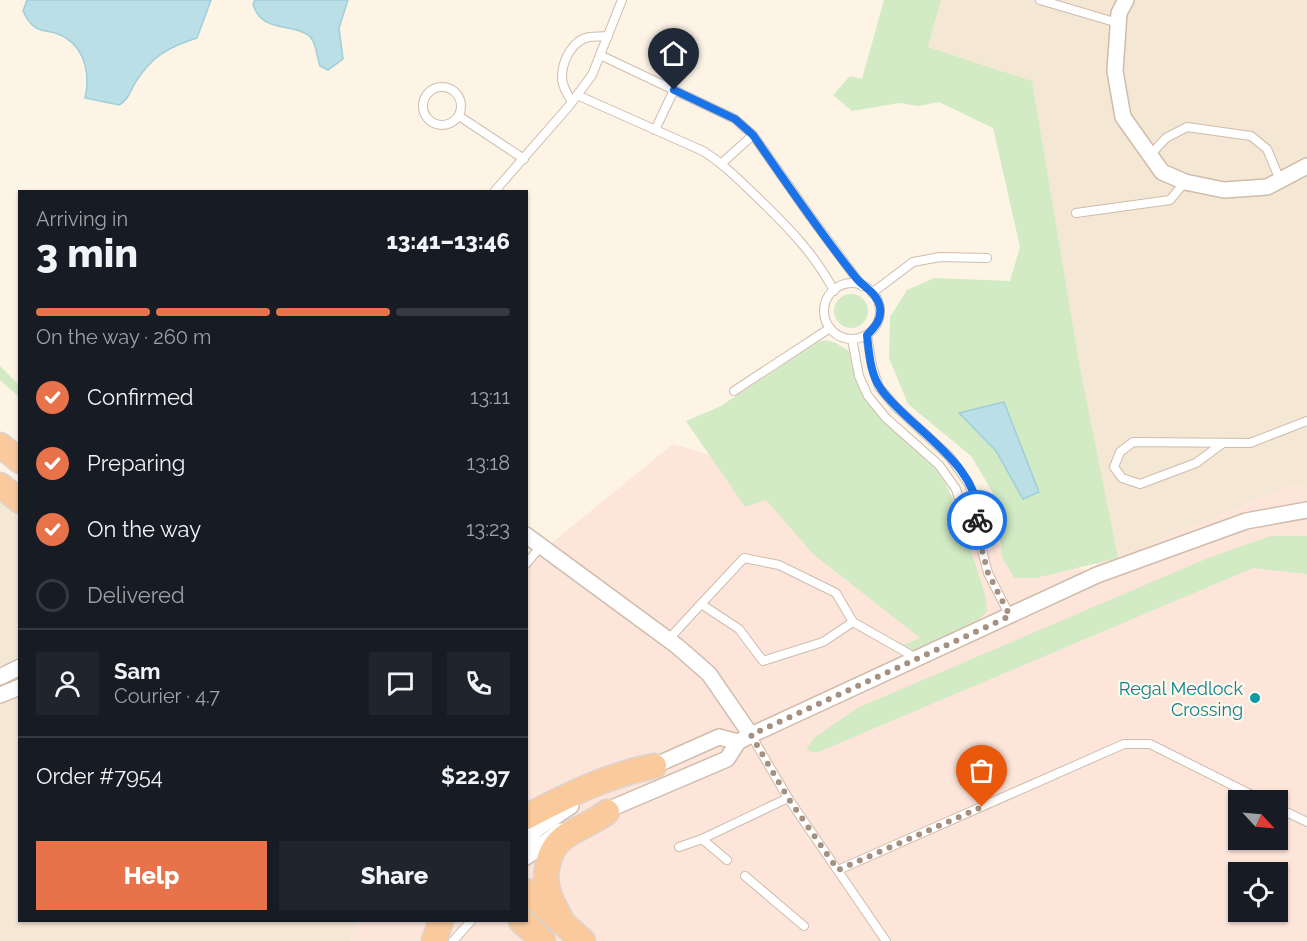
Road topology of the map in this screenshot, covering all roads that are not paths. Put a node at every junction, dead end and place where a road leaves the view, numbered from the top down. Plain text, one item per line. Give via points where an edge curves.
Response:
1 (622, 0) edge
2 (1040, 0) edge
3 (1126, 0) edge
4 (1118, 23) junction
5 (608, 36) junction
6 (600, 55) junction
7 (674, 90) junction
8 (577, 95) junction
9 (572, 102) junction
10 (459, 116) junction
11 (655, 130) junction
12 (753, 135) junction
13 (1150, 155) junction
14 (524, 159) junction
15 (722, 163) junction
16 (1307, 166) edge
17 (1280, 180) junction
18 (1185, 182) junction
19 (496, 190) edge
20 (1076, 213) dead end
21 (987, 258) dead end
22 (862, 286) junction
23 (834, 291) junction
24 (872, 293) junction
25 (830, 328) junction
26 (867, 335) junction
27 (852, 339) junction
28 (734, 391) dead end
29 (1307, 421) edge
30 (1223, 443) junction
31 (0, 445) edge
32 (18, 459) edge
33 (0, 484) edge
34 (18, 499) edge
35 (1307, 510) edge
36 (976, 527) junction
37 (528, 536) edge
38 (541, 546) junction
39 (528, 562) edge
40 (702, 604) junction
41 (1010, 616) junction
42 (853, 622) junction
43 (668, 640) junction
44 (918, 659) junction
45 (18, 668) edge
46 (0, 677) edge
47 (18, 688) edge
48 (0, 695) edge
49 (745, 739) junction
50 (654, 765) junction
51 (1242, 790) edge
52 (788, 798) junction
53 (608, 812) junction
54 (1288, 813) edge
55 (528, 816) edge
56 (1307, 822) edge
57 (528, 838) edge
58 (702, 839) junction
59 (679, 847) dead end
60 (528, 856) edge
61 (727, 860) dead end
62 (838, 870) junction
63 (745, 876) dead end
64 (528, 893) edge
65 (470, 922) edge
66 (522, 922) edge
67 (563, 923) junction
68 (804, 926) dead end
69 (442, 930) edge
70 (442, 941) edge
71 (453, 941) edge
72 (543, 941) edge
73 (583, 941) edge
74 (886, 941) edge

1 - 5 lane
2 - 4 lane
3 - 4 street
4 - 13 street via 1115,71 1123,117
5 - 6 lane
5 - 9 lane via 587,37 575,44 565,58 561,76
6 - 7 lane
6 - 8 lane via 592,75
7 - 11 lane
7 - 12 lane via 735,119
8 - 9 lane
8 - 11 lane
9 - 14 lane
10 - 10 lane via 462,105 455,91 435,87 425,99 425,114 435,124 450,124
10 - 14 lane
11 - 15 lane
12 - 15 lane
12 - 22 lane
13 - 17 lane via 1166,138 1187,127 1251,136 1268,149
13 - 18 street via 1162,172
14 - 19 lane
15 - 23 lane via 790,229 825,273
16 - 17 street
17 - 18 street via 1267,187 1224,190
18 - 20 lane via 1170,200
21 - 24 lane via 940,256 913,262
22 - 23 lane via 848,284
22 - 24 lane
23 - 25 lane via 825,305
24 - 26 lane via 880,307 879,318
25 - 27 lane
25 - 28 lane
26 - 27 lane
26 - 36 lane via 879,387 950,456 969,484 978,509
27 - 36 lane via 859,376 868,396 886,418 939,465 956,489 964,515
29 - 30 lane via 1250,443
30 - 30 lane via 1196,463 1140,484 1122,478 1114,467 1120,452 1133,442
31 - 32 highway
33 - 34 highway
35 - 41 street via 1214,531 1097,575
36 - 41 lane via 988,573
37 - 38 street
38 - 39 lane
38 - 43 street
40 - 42 lane via 739,629 763,661 823,642
40 - 42 lane via 744,558 779,565 836,593
40 - 43 lane
41 - 44 street
42 - 44 lane
43 - 49 street via 709,674
44 - 49 street
45 - 46 street
47 - 48 street
49 - 50 street via 719,737
49 - 52 lane
49 - 53 street via 727,759
50 - 55 highway via 626,771
50 - 57 street via 558,813
51 - 62 lane via 1150,744 1124,744
52 - 58 lane
52 - 62 lane
53 - 60 street via 562,830
53 - 67 highway via 562,838 551,854 545,882
54 - 56 lane
58 - 59 lane
58 - 61 lane
62 - 74 lane
63 - 68 lane
64 - 67 highway
65 - 71 lane
66 - 72 highway
67 - 73 highway
69 - 70 lane

